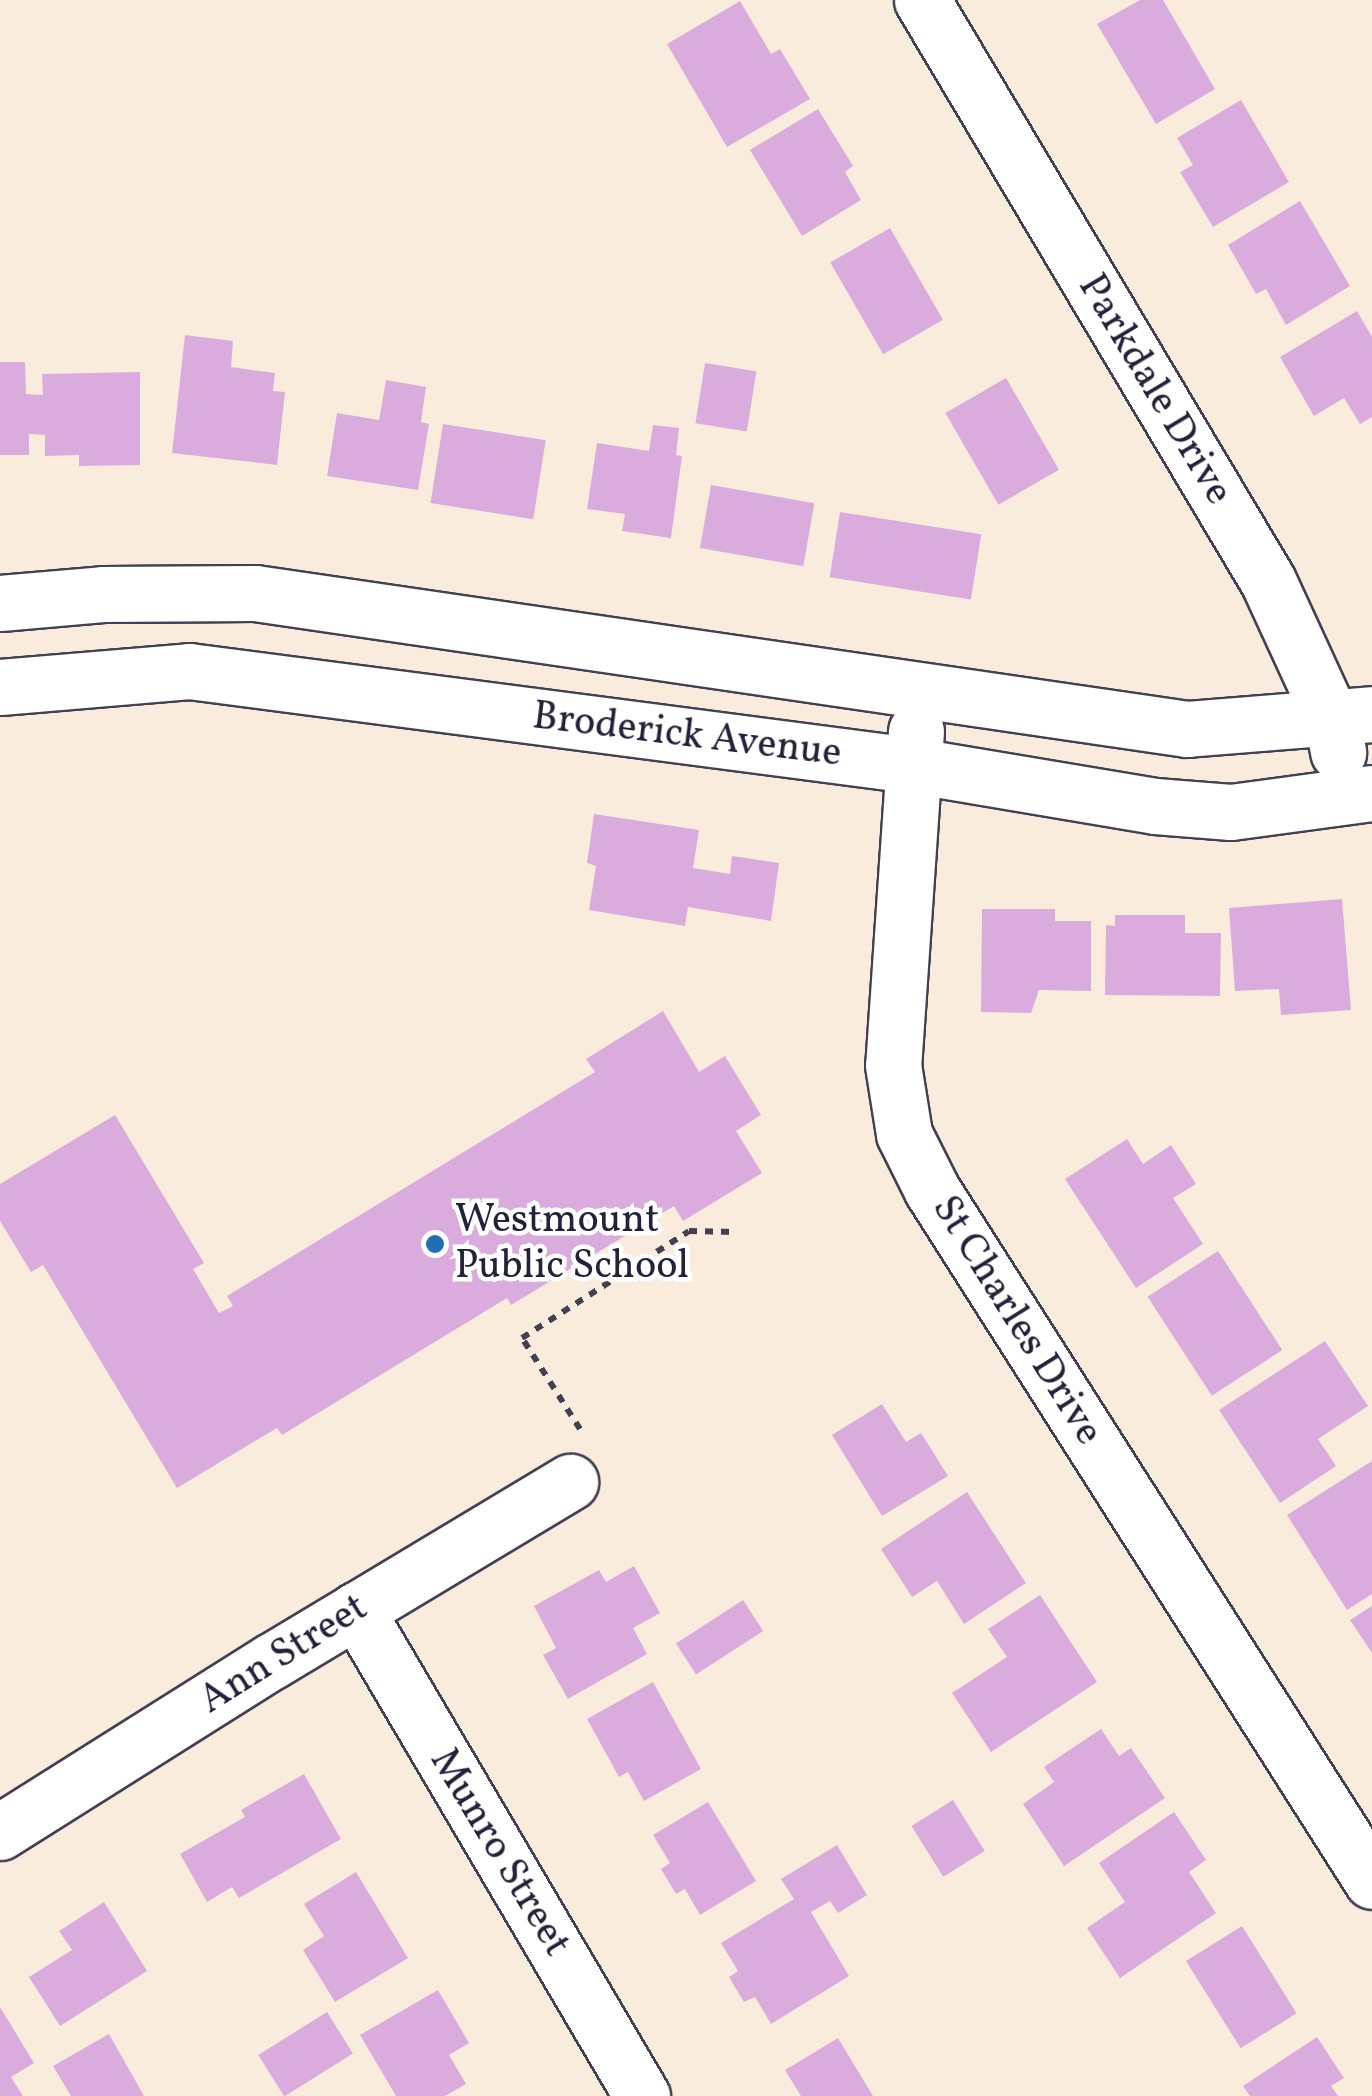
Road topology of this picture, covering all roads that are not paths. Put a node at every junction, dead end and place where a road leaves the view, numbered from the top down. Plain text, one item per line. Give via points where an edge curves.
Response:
1 (922, 0) edge
2 (0, 602) edge
3 (0, 686) edge
4 (921, 690) junction
5 (1352, 717) edge
6 (911, 765) junction
7 (1359, 795) edge
8 (570, 1482) road end
9 (356, 1610) junction
10 (0, 1832) edge
11 (1372, 1881) edge
12 (642, 2096) edge

1 - 5 street, Parkdale Drive
2 - 4 street, Broderick Avenue via 255,592
3 - 6 street, Broderick Avenue via 188,672
4 - 5 street, Broderick Avenue via 1188,728
4 - 6 street, St Charles Drive
5 - 7 street, Parkdale Drive
6 - 7 street, Broderick Avenue via 1212,810
6 - 11 street, St Charles Drive via 893,1065 904,1134 932,1190
8 - 9 street, Ann Street
9 - 10 street, Ann Street
9 - 12 street, Munro Street

